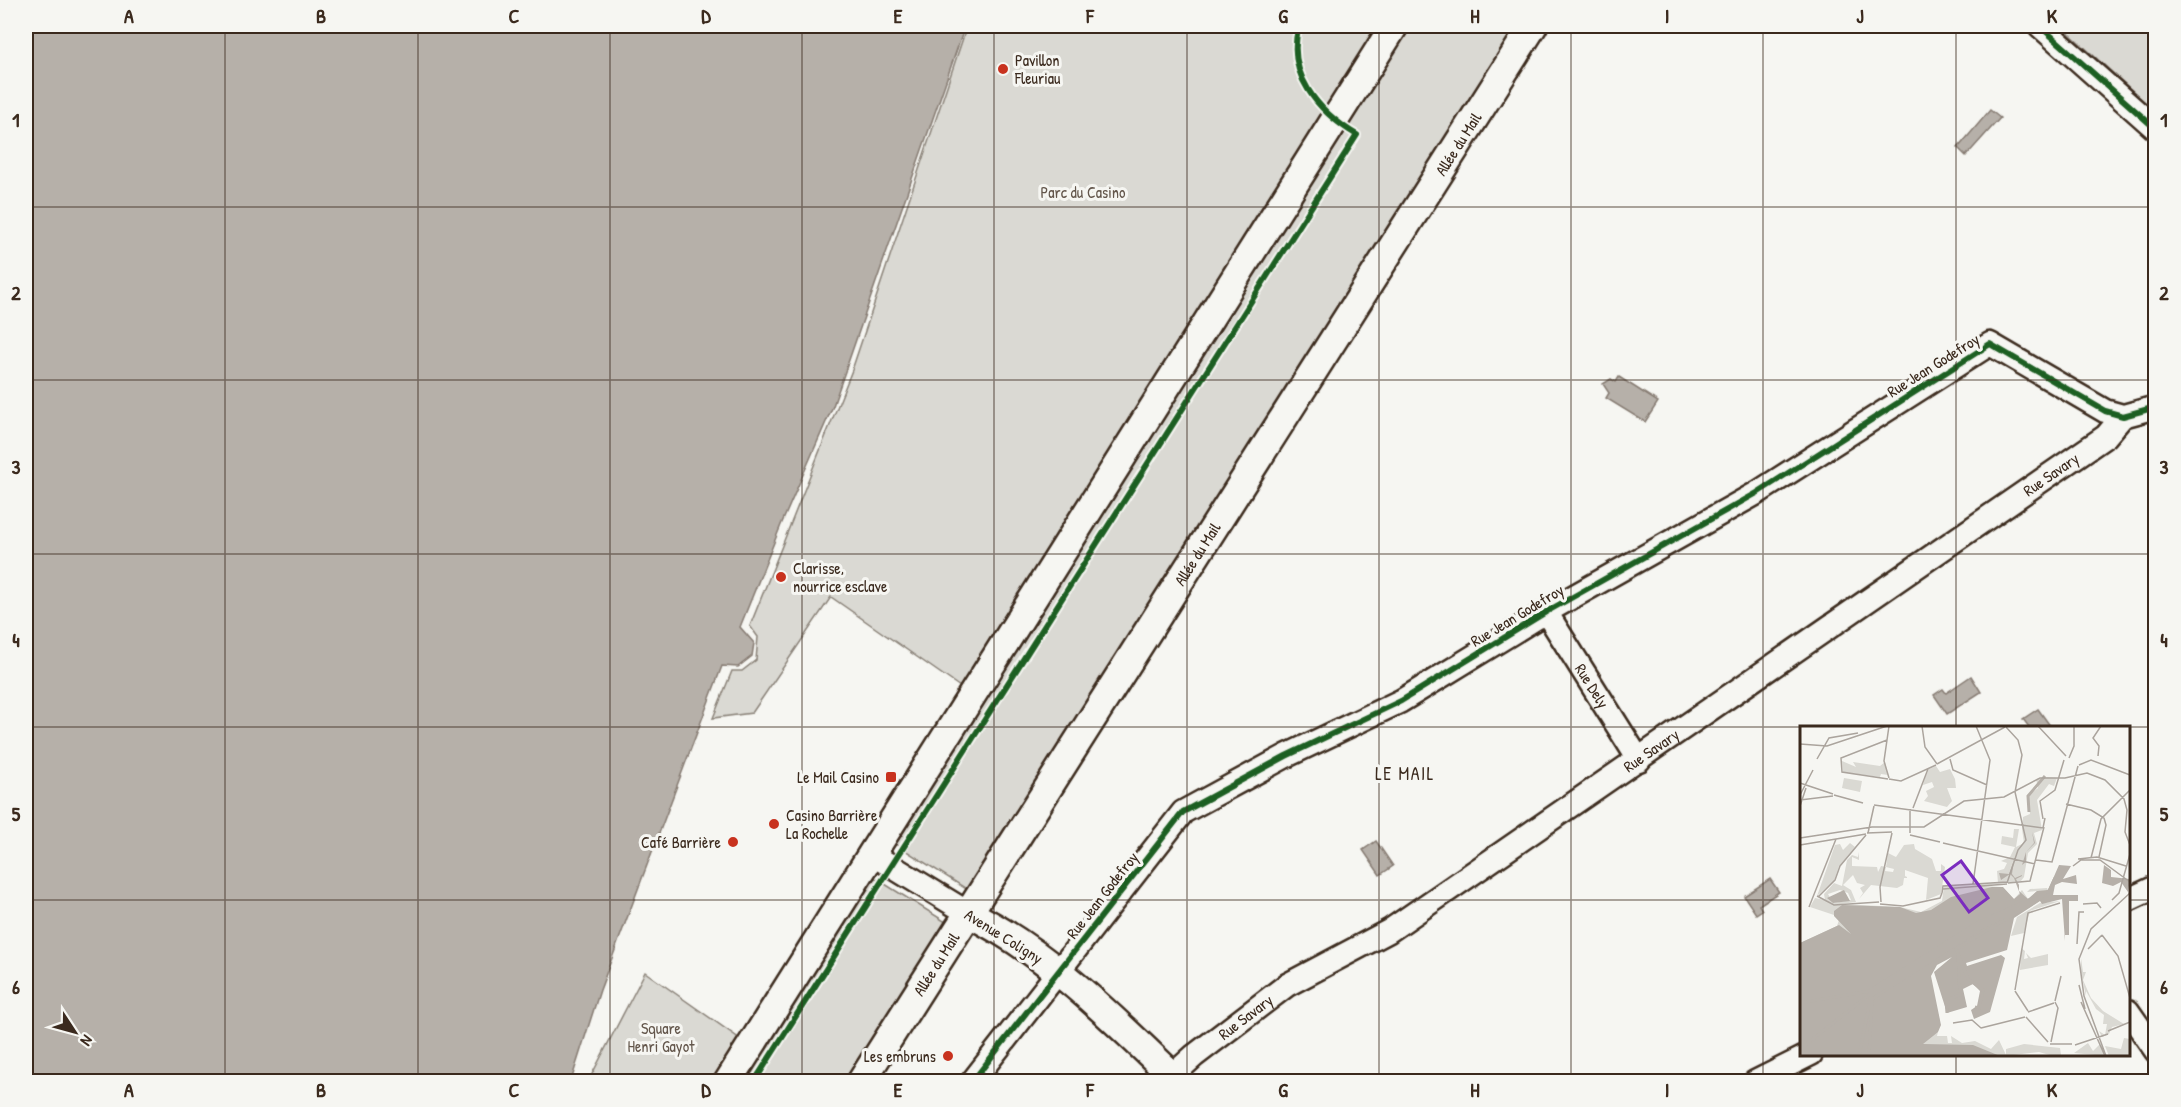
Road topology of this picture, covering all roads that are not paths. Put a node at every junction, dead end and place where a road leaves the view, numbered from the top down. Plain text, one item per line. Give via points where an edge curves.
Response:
1 (1394, 26) edge
2 (1533, 26) edge
3 (2040, 26) edge
4 (2156, 129) edge
5 (2156, 407) edge
6 (2123, 416) junction
7 (1546, 612) junction
8 (1639, 760) junction
9 (870, 853) junction
10 (2156, 886) edge
11 (2130, 899) edge
12 (968, 913) junction
13 (1059, 971) junction
14 (2130, 1014) edge
15 (2156, 1051) edge
16 (1807, 1056) edge
17 (1176, 1078) edge
18 (728, 1082) edge
19 (861, 1082) edge
20 (972, 1082) edge
21 (1755, 1082) edge

1 - 9 street
2 - 12 street, Allée du Mail
3 - 4 street
5 - 6 street
6 - 7 street, Rue Jean Godefroy via 2105,411 1990,344 1757,493
6 - 8 street, Rue Savary via 2106,436
7 - 8 street, Rue Dely
7 - 13 street, Rue Jean Godefroy via 1401,701 1286,756 1184,812
8 - 17 street, Rue Savary via 1389,932 1287,985 1194,1056
9 - 12 street, Avenue Coligny
9 - 18 street
10 - 11 street
12 - 13 street, Avenue Coligny
12 - 19 street, Allée du Mail
13 - 17 street, Avenue Coligny
13 - 20 street, Rue Jean Godefroy
14 - 15 street
16 - 21 street

